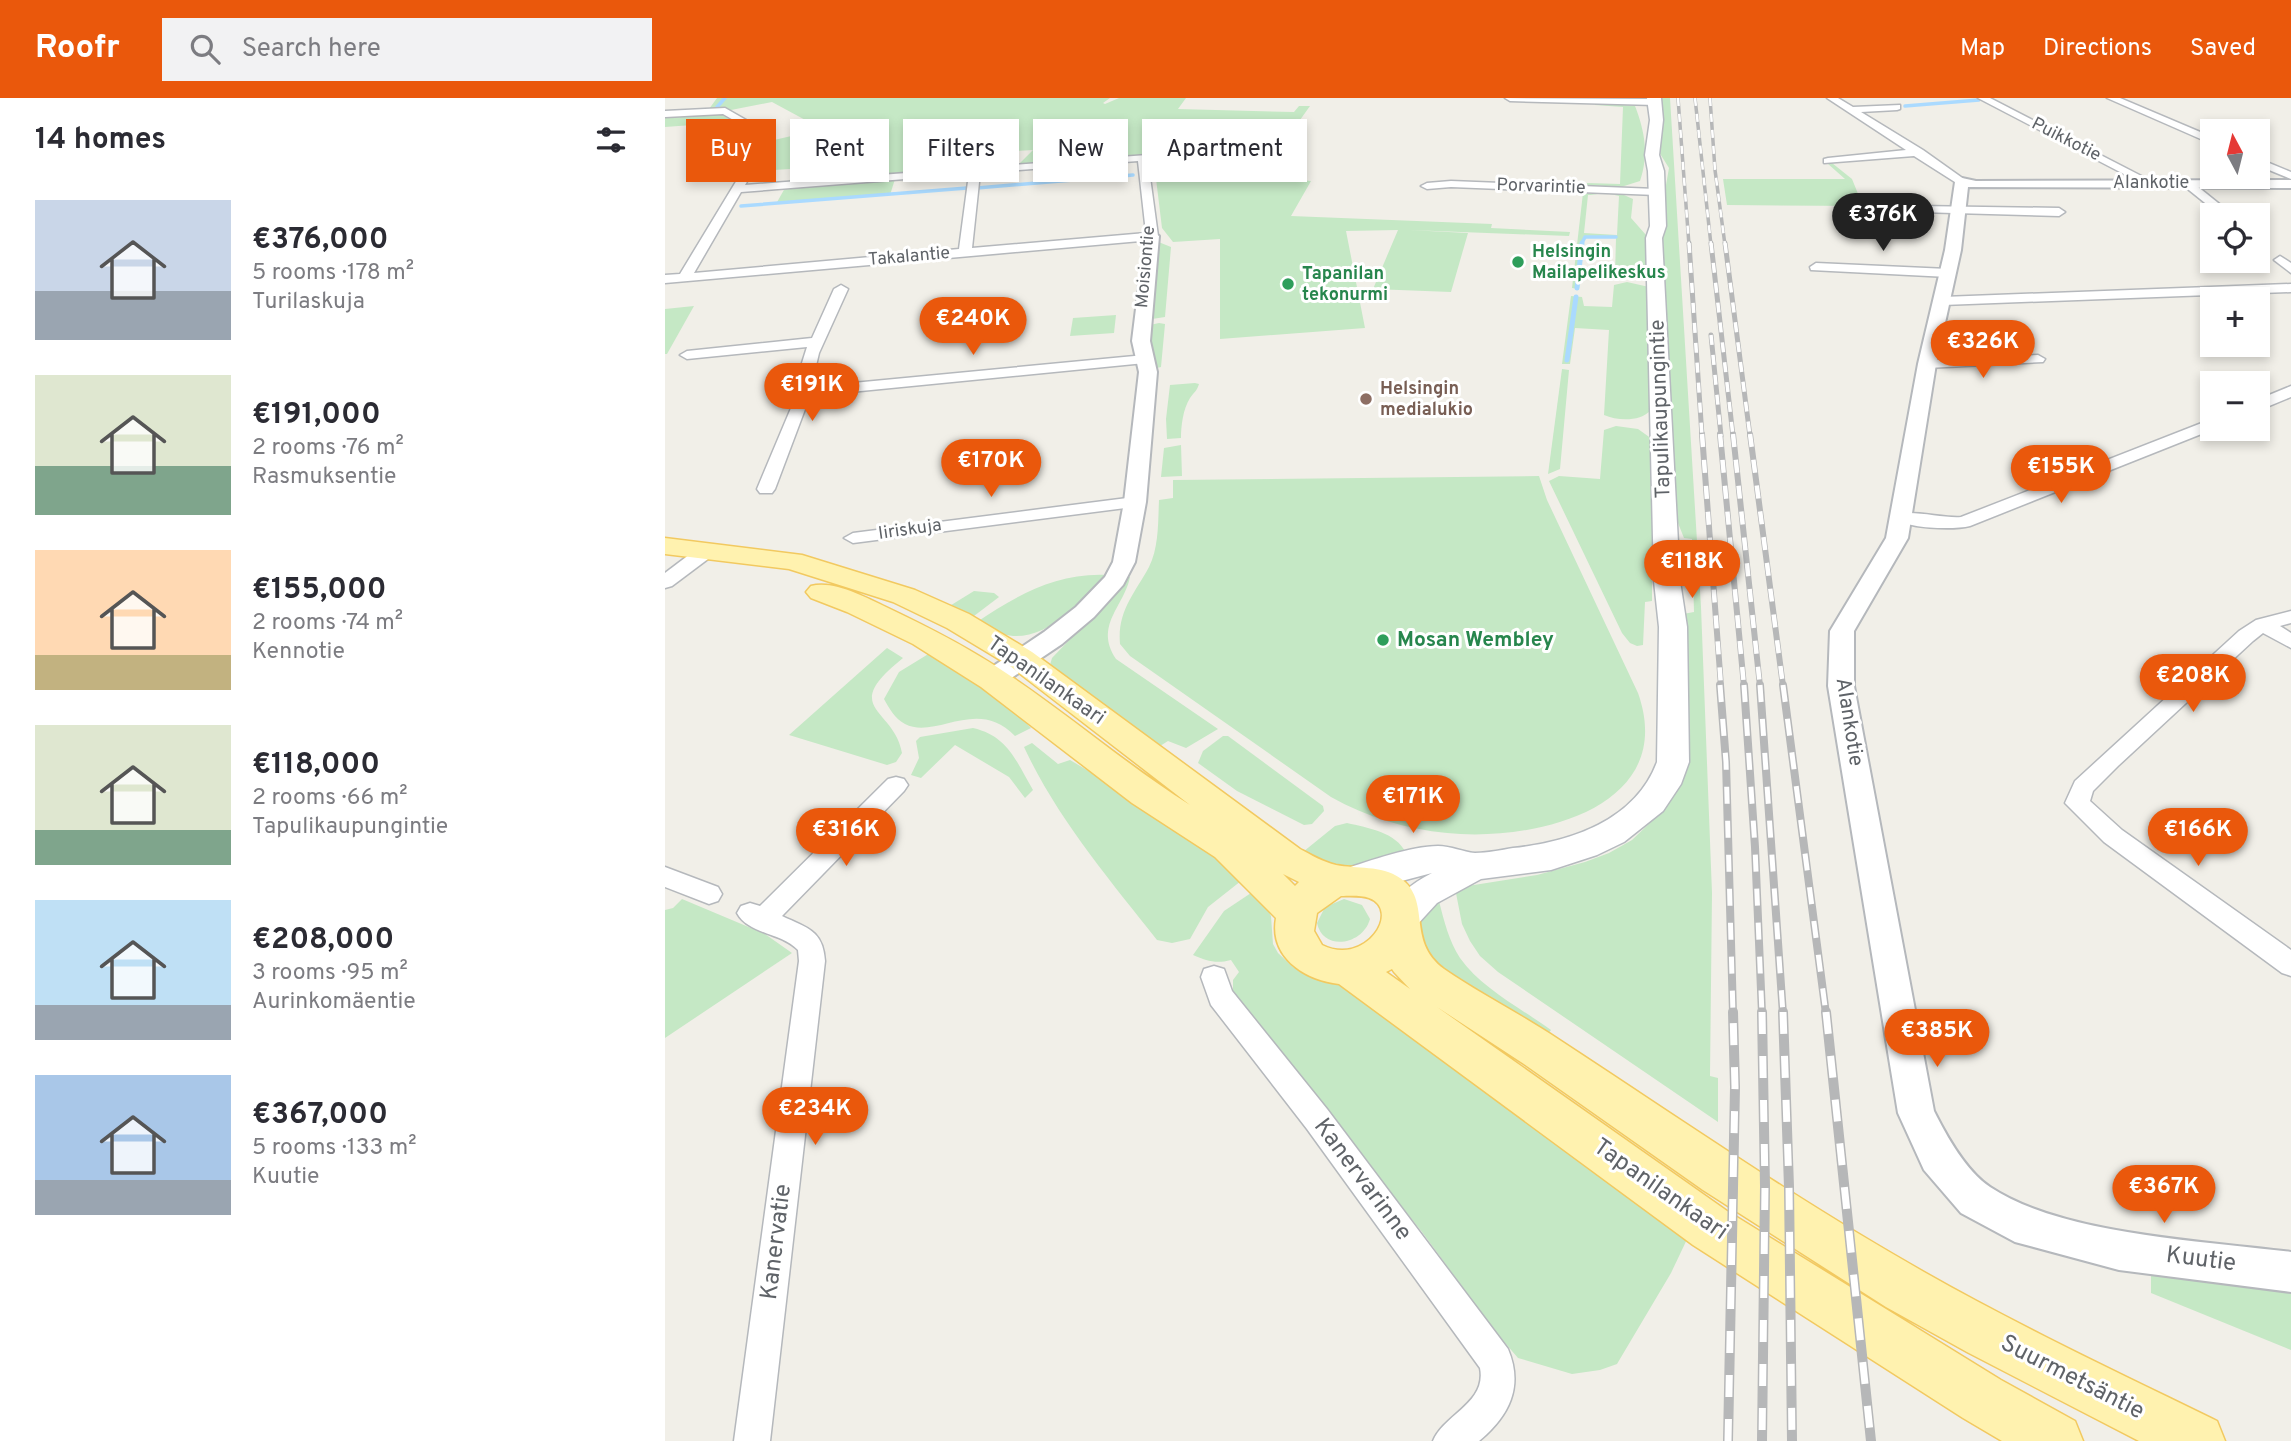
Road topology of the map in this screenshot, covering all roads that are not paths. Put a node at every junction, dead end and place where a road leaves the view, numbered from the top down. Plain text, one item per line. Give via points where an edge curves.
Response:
1 (1510, 98) edge
2 (1832, 98) edge
3 (1983, 98) edge
4 (2112, 98) edge
5 (1649, 100) edge
6 (1897, 107) dead end
7 (1851, 110) junction
8 (665, 114) edge
9 (2200, 136) edge
10 (1919, 152) junction
11 (1828, 161) dead end
12 (2291, 165) edge
13 (1019, 167) edge
14 (2270, 167) joint
15 (903, 176) edge
16 (2291, 176) edge
17 (974, 182) edge
18 (1962, 182) junction
19 (2149, 184) junction
20 (2188, 184) junction
21 (2291, 184) edge
22 (1427, 186) dead end
23 (736, 190) junction
24 (1649, 192) junction
25 (2212, 203) edge
26 (1851, 208) dead end
27 (1958, 212) junction
28 (2059, 212) dead end
29 (1152, 236) junction
30 (965, 253) junction
31 (2280, 260) dead end
32 (1816, 267) dead end
33 (2291, 269) edge
34 (1948, 273) junction
35 (684, 278) junction
36 (665, 279) edge
37 (2291, 288) edge
38 (841, 289) dead end
39 (1943, 301) junction
40 (817, 342) junction
41 (687, 355) dead end
42 (1145, 359) junction
43 (2038, 359) dead end
44 (1927, 364) junction
45 (2291, 391) edge
46 (805, 392) junction
47 (2270, 400) edge
48 (2200, 429) edge
49 (765, 489) dead end
50 (1135, 502) junction
51 (1902, 517) junction
52 (853, 538) dead end
53 (665, 546) edge
54 (713, 553) junction
55 (665, 582) edge
56 (2291, 617) edge
57 (2263, 624) junction
58 (2291, 642) edge
59 (1021, 659) junction
60 (992, 679) junction
61 (895, 785) dead end
62 (1475, 866) junction
63 (665, 877) edge
64 (1347, 880) junction
65 (709, 894) dead end
66 (1295, 914) junction
67 (1401, 925) junction
68 (2291, 965) edge
69 (1347, 968) junction
70 (1214, 977) dead end
71 (2029, 1228) joint
72 (2291, 1272) edge
73 (752, 1441) edge
74 (1451, 1441) edge
75 (2055, 1441) edge
76 (2197, 1441) edge

1 - 5 street
2 - 7 street
3 - 19 street, Puikkotie
4 - 9 street
5 - 24 main road, Tapulikaupungintie via 1647,125 1653,134
6 - 7 street
7 - 10 street
8 - 23 street via 725,111 769,136
10 - 11 street
10 - 18 street
12 - 14 street
13 - 29 street, Moisiontie via 1143,157
14 - 16 street
15 - 23 street, Moisiontie
17 - 30 street
18 - 19 street, Alankotie
18 - 27 street, Alankotie
19 - 20 street, Alankotie
20 - 21 street, Alankotie
20 - 25 street
22 - 24 street, Porvarintie
23 - 35 street
24 - 62 main road, Tapulikaupungintie via 1658,226 1654,238 1667,580 1673,627 1673,762 1651,803 1612,833 1551,857
26 - 27 street
27 - 28 street
27 - 34 street, Alankotie
29 - 30 street, Takalantie
29 - 42 street, Moisiontie via 1142,323
30 - 35 street, Takalantie
31 - 33 street
32 - 34 street
34 - 39 street, Alankotie
35 - 36 street, Takalantie
37 - 39 street
38 - 40 street
39 - 44 street, Alankotie
40 - 41 street
40 - 46 street via 804,379
42 - 46 street
42 - 50 street, Moisiontie via 1148,372
43 - 44 street
44 - 51 street, Alankotie
45 - 47 street
46 - 49 street
48 - 51 street via 1964,522
50 - 52 street, Iiriskuja
50 - 59 street, Moisiontie via 1124,562 1115,580 1085,612
51 - 71 street, Alankotie via 1884,564 1842,631 1840,665 1916,1113 1937,1157 1975,1200
53 - 54 main road, Tapanilankaari
54 - 55 street
54 - 59 main road, Tapanilankaari via 792,561 904,596
54 - 60 main road, Tapanilankaari via 738,566 858,605
56 - 57 street
57 - 58 street
57 - 68 street via 2110,760 2083,787 2077,803 2102,827
59 - 60 street, Moisiontie
59 - 64 main road, Tapanilankaari via 1287,859 1308,871
60 - 66 main road, Tapanilankaari via 1146,794 1228,848
61 - 73 street, Kanervatie via 756,916 802,937 811,946 812,961
62 - 64 main road, Tapulikaupungintie via 1439,859
62 - 67 main road, Tapulikaupungintie via 1425,893
63 - 65 street
64 - 66 main road via 1322,886
64 - 67 main road via 1375,883 1389,892 1396,900
66 - 69 main road via 1293,931 1300,948 1313,960
67 - 69 main road via 1390,949 1371,962
67 - 76 main road, Suurmetsäntie via 1408,960 1428,980 1720,1174 1904,1289
69 - 75 main road, Tapanilankaari via 1710,1228
70 - 74 street, Kanervarinne via 1221,997 1496,1361 1499,1387 1485,1414
71 - 72 street, Kuutie via 2119,1250

